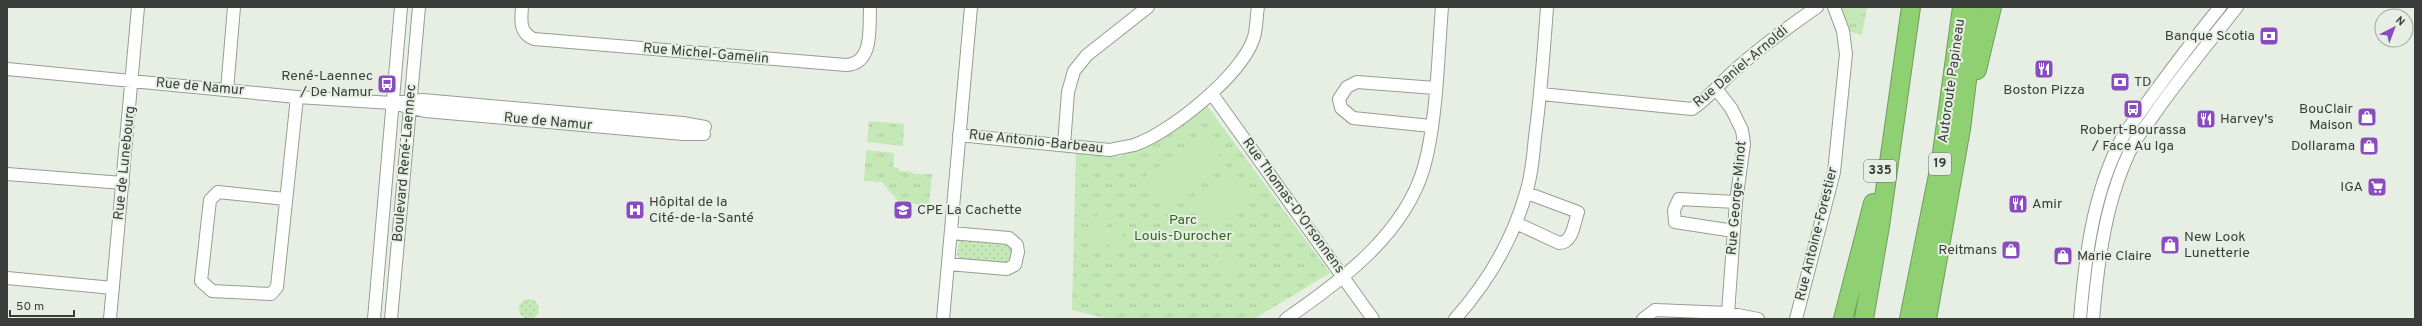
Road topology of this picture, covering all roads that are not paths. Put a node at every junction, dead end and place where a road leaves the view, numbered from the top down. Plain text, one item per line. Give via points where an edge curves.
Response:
1 (138, 7) edge
2 (234, 7) edge
3 (401, 7) edge
4 (419, 7) edge
5 (522, 7) edge
6 (870, 7) edge
7 (971, 7) edge
8 (1148, 7) edge
9 (1258, 7) edge
10 (1442, 7) edge
11 (1547, 7) edge
12 (1817, 7) edge
13 (1834, 7) edge
14 (1911, 7) edge
15 (1962, 7) edge
16 (1973, 7) edge
17 (1992, 7) edge
18 (2220, 7) edge
19 (2237, 7) edge
20 (1903, 67) junction
21 (7, 69) edge
22 (133, 81) junction
23 (1435, 88) junction
24 (227, 90) junction
25 (1716, 90) junction
26 (1212, 94) junction
27 (1541, 94) junction
28 (297, 97) junction
29 (392, 103) junction
30 (410, 104) junction
31 (1431, 126) junction
32 (1961, 129) junction
33 (705, 131) dead end
34 (959, 135) junction
35 (1064, 145) junction
36 (7, 174) edge
37 (123, 183) junction
38 (1527, 193) junction
39 (285, 199) junction
40 (1736, 202) junction
41 (1516, 223) junction
42 (1734, 230) junction
43 (950, 233) junction
44 (948, 264) junction
45 (1343, 276) junction
46 (7, 278) edge
47 (113, 288) junction
48 (1728, 313) junction
49 (110, 319) edge
50 (374, 319) edge
51 (391, 319) edge
52 (943, 319) edge
53 (1286, 319) edge
54 (1373, 319) edge
55 (1456, 319) edge
56 (1643, 319) edge
57 (1758, 319) edge
58 (1796, 319) edge
59 (1843, 319) edge
60 (1864, 319) edge
61 (1909, 319) edge
62 (1927, 319) edge
63 (2080, 319) edge
64 (2093, 319) edge

1 - 22 street, Rue de Lunebourg
2 - 24 street
3 - 29 street, Boulevard René-Laennec
4 - 30 street, Boulevard René-Laennec
5 - 6 street, Rue Michel-Gamelin via 522,27 526,35 534,39 846,65 858,63 865,54
7 - 34 street
8 - 35 street via 1087,55 1074,71 1068,92
9 - 26 street, Rue Antonio-Barbeau via 1254,40 1235,69
10 - 23 street
11 - 27 street
12 - 25 street, Rue Daniel-Arnoldi via 1772,38
13 - 58 street, Rue Antoine-Forestier via 1843,31 1846,54 1834,172
14 - 20 highway
15 - 61 highway, Autoroute Papineau / 19 via 1941,160
16 - 32 highway via 1974,24
17 - 32 highway via 1984,48
18 - 63 street via 2166,74 2126,130 2116,150 2102,188 2092,230
19 - 64 street via 2183,73 2136,139 2125,162 2106,224
20 - 59 highway, 335
20 - 60 highway
21 - 22 street, Rue de Namur
22 - 24 street, Rue de Namur
22 - 37 street, Rue de Lunebourg
23 - 31 street
23 - 31 street via 1357,82 1347,87 1339,98 1341,108 1352,118
24 - 28 street, Rue de Namur
25 - 27 street, Rue Daniel-Arnoldi via 1692,109
25 - 40 street, Rue George-Minot via 1731,108 1742,130 1744,144
26 - 35 street, Rue Antonio-Barbeau via 1162,130 1134,144 1110,150
26 - 45 street, Rue Thomas-D'Orsonnens
27 - 38 street
28 - 29 street, Rue de Namur
28 - 39 street
29 - 30 street, Rue de Namur
29 - 50 street, Boulevard René-Laennec
30 - 33 street, Rue de Namur via 425,111 683,134
30 - 51 street, Boulevard René-Laennec
31 - 45 street via 1424,167 1404,212 1376,246
32 - 62 highway
34 - 35 street, Rue Antonio-Barbeau
34 - 43 street
36 - 37 street
37 - 47 street, Rue de Lunebourg
38 - 41 street
38 - 41 street via 1578,212 1569,239 1559,243
39 - 39 street via 277,287 271,294 212,291 201,281 210,200 218,192
40 - 42 street, Rue George-Minot
40 - 42 street via 1679,199 1674,210 1676,222
41 - 55 street via 1475,296
42 - 48 street, Rue George-Minot
43 - 44 street
43 - 44 street via 1010,238 1017,244 1018,256 1015,265 1007,269
44 - 52 street
45 - 53 street
45 - 54 street, Rue Thomas-D'Orsonnens
46 - 47 street
47 - 49 street, Rue de Lunebourg
48 - 56 street via 1655,310
48 - 57 street

